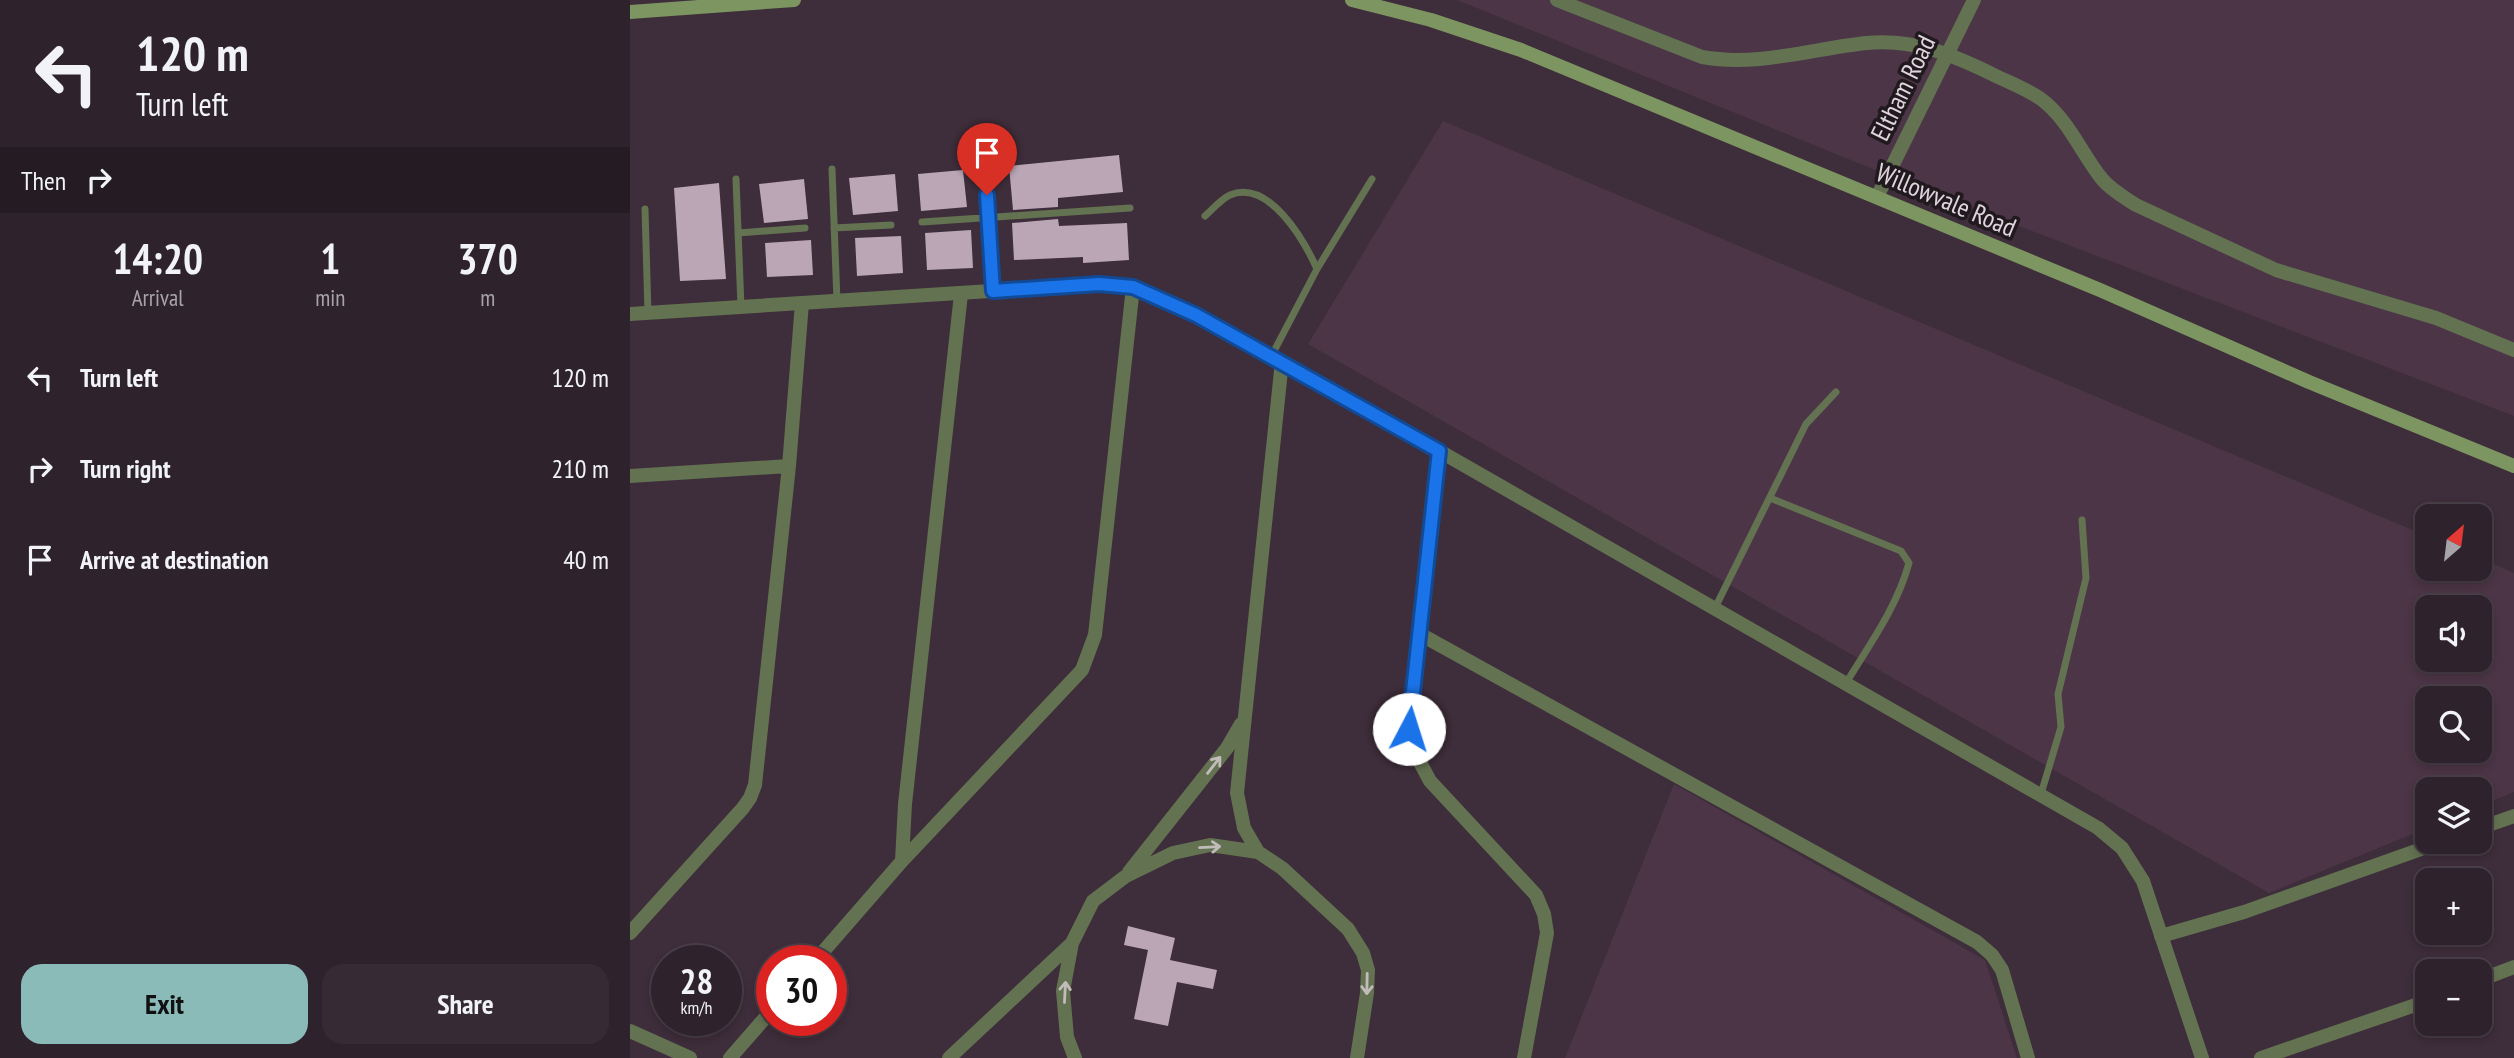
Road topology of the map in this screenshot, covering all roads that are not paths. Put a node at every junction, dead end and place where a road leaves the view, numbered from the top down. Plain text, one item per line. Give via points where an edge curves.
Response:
1 (794, 0) edge
2 (1353, 0) edge
3 (1557, 0) edge
4 (1974, 0) edge
5 (630, 12) edge
6 (1948, 53) junction
7 (832, 169) dead end
8 (985, 172) dead end
9 (736, 179) dead end
10 (1372, 179) dead end
11 (1877, 197) junction
12 (1129, 208) dead end
13 (645, 209) dead end
14 (1205, 216) dead end
15 (989, 219) junction
16 (922, 222) dead end
17 (891, 225) dead end
18 (806, 228) dead end
19 (834, 228) junction
20 (738, 233) junction
21 (1317, 269) junction
22 (1133, 287) junction
23 (993, 291) junction
24 (961, 294) junction
25 (837, 301) junction
26 (802, 303) junction
27 (741, 307) junction
28 (649, 313) junction
29 (630, 314) edge
30 (2514, 350) edge
31 (1277, 358) junction
32 (1836, 392) dead end
33 (1439, 451) junction
34 (789, 466) junction
35 (2514, 466) edge
36 (630, 476) edge
37 (1770, 498) junction
38 (2082, 520) dead end
39 (1715, 609) junction
40 (1418, 633) junction
41 (1845, 683) junction
42 (1243, 720) junction
43 (2040, 795) junction
44 (2514, 816) edge
45 (2492, 824) edge
46 (2415, 851) edge
47 (1258, 852) junction
48 (902, 861) junction
49 (1126, 876) junction
50 (630, 933) edge
51 (2161, 936) junction
52 (1072, 943) junction
53 (829, 945) edge
54 (2514, 967) edge
55 (2492, 975) edge
56 (2415, 1005) edge
57 (756, 1028) edge
58 (630, 1031) edge
59 (691, 1058) edge
60 (730, 1058) edge
61 (948, 1058) edge
62 (1075, 1058) edge
63 (1357, 1058) edge
64 (1524, 1058) edge
65 (2028, 1058) edge
66 (2202, 1058) edge
67 (2261, 1058) edge

1 - 5 main road
2 - 11 main road, Willowvale Road via 1521,50
3 - 6 street via 1723,61 1745,62 1868,43 1907,44
4 - 6 street, Eltham Road
6 - 11 street, Eltham Road
6 - 30 street via 2042,100 2062,119 2102,179 2136,205 2276,270 2436,318
7 - 19 lane
8 - 15 lane
9 - 20 lane
10 - 21 lane
11 - 35 main road, Willowvale Road
12 - 15 lane
13 - 28 lane
14 - 21 lane via 1228,195 1248,192 1267,200 1304,242
15 - 16 lane
15 - 23 lane
17 - 19 lane
18 - 20 lane
19 - 25 lane
20 - 27 lane
21 - 31 lane
22 - 23 street via 1099,284
22 - 31 street
22 - 48 street via 1090,651 1069,685
23 - 24 street
24 - 25 street
24 - 48 street
25 - 26 street
26 - 27 street
26 - 34 street
27 - 28 street
28 - 29 street
31 - 33 street
31 - 42 street
32 - 37 lane via 1806,424
33 - 39 street
33 - 40 street
34 - 36 street
34 - 50 street via 750,798
37 - 39 lane
37 - 41 lane via 1901,551 1909,563 1885,621
38 - 43 lane via 2086,578 2059,694 2061,727
39 - 41 street
40 - 64 street via 1409,729 1415,753 1430,781 1536,895 1544,914 1547,933
40 - 65 street via 1977,942 2002,970
41 - 43 street
42 - 47 street via 1237,793 1244,828
49 -> 42 street via 1227,748
43 - 51 street via 2098,828 2122,848 2143,881
44 - 45 street
46 - 51 street via 2244,912
49 -> 47 street via 1174,853 1210,845
47 -> 63 street via 1348,929 1363,953 1367,993
48 - 53 street
49 - 52 street via 1093,901
51 - 66 street
52 - 61 street
62 -> 52 street via 1067,1037 1063,991
54 - 55 street
56 - 67 street
57 - 60 street
58 - 59 street

